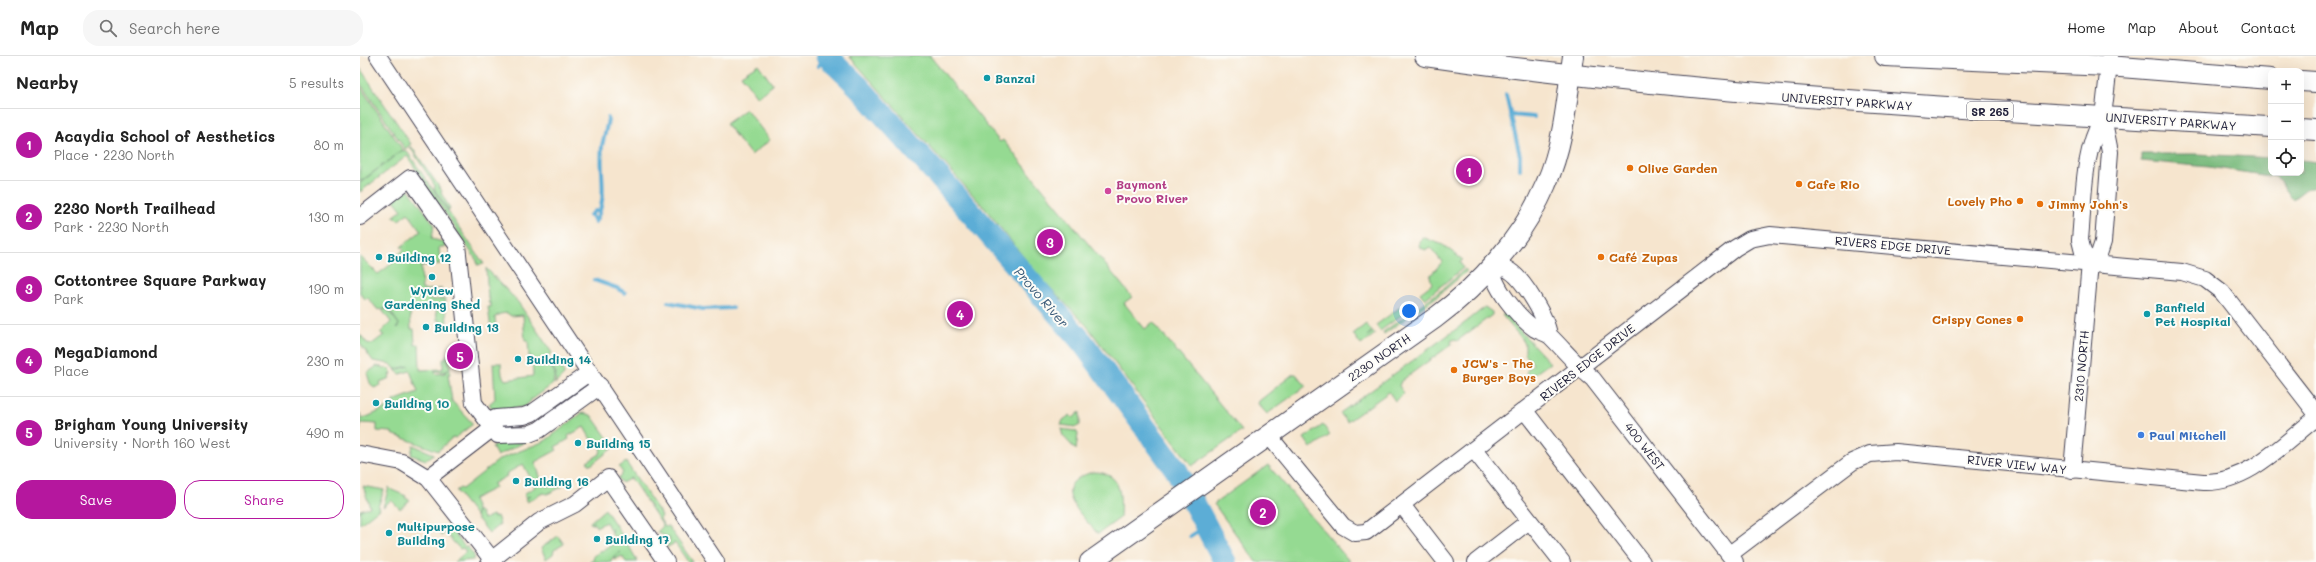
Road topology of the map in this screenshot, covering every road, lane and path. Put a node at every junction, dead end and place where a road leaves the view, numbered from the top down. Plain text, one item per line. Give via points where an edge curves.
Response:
1 (378, 56) edge
2 (1425, 56) edge
3 (1573, 56) edge
4 (1885, 56) edge
5 (2109, 61) edge
6 (1570, 76) junction
7 (2268, 78) edge
8 (2304, 81) edge
9 (2316, 82) edge
10 (2103, 117) junction
11 (2268, 127) edge
12 (2304, 129) edge
13 (2316, 130) edge
14 (360, 217) edge
15 (2090, 263) junction
16 (1492, 266) junction
17 (1549, 335) junction
18 (1580, 368) junction
19 (590, 372) junction
20 (600, 386) junction
21 (1530, 406) junction
22 (2316, 413) edge
23 (2316, 418) edge
24 (493, 428) junction
25 (1269, 436) junction
26 (1474, 450) junction
27 (360, 454) edge
28 (2072, 470) junction
29 (428, 478) junction
30 (1402, 506) junction
31 (1529, 521) junction
32 (1733, 558) edge
33 (492, 561) edge
34 (666, 562) edge
35 (716, 562) edge
36 (1090, 562) edge
37 (1446, 562) edge
38 (1476, 562) edge
39 (1562, 562) edge
40 (1642, 562) edge

1 - 19 street
2 - 6 main road, UNIVERSITY PARKWAY / SR 265
3 - 6 main road, 2230 NORTH
4 - 5 main road
5 - 7 main road
5 - 10 street
6 - 10 main road, UNIVERSITY PARKWAY / SR 265 via 1877,104
6 - 16 main road, 2230 NORTH via 1559,142 1546,183 1518,232
8 - 9 main road
10 - 11 main road, UNIVERSITY PARKWAY / SR 265
10 - 15 street via 2110,152 2103,242 2099,254
10 - 15 street via 2092,139 2087,162 2080,240 2083,252
12 - 13 main road
14 - 24 street via 410,178 456,245 474,403
15 - 18 street, RIVERS EDGE DRIVE via 1781,235 1759,236 1735,248
15 - 22 street, RIVERS EDGE DRIVE via 2182,272 2205,279 2222,292
15 - 28 street, 2310 NORTH
16 - 17 street, 400 WEST via 1494,281 1500,291 1531,326
16 - 17 street, 400 WEST via 1504,268 1515,275 1540,310
16 - 25 main road, 2230 NORTH via 1453,305
17 - 18 street, 400 WEST
18 - 21 street, RIVERS EDGE DRIVE
18 - 32 street, 400 WEST via 1593,378
19 - 20 street
19 - 24 street via 532,413 496,418
20 - 24 street via 539,430 529,434 498,435
20 - 35 street
21 - 26 street, RIVERS EDGE DRIVE
21 - 40 street
23 - 28 street, RIVER VIEW WAY via 2245,473 2221,481 2203,482
24 - 29 street
25 - 30 street, RIVERS EDGE DRIVE via 1343,526 1351,532 1366,532
25 - 36 main road, 2230 NORTH
26 - 30 street, RIVERS EDGE DRIVE
26 - 31 street
27 - 29 street via 402,462
28 - 32 street, RIVER VIEW WAY via 1896,452 1870,454 1843,467
29 - 33 street
30 - 37 street
31 - 38 street
31 - 39 street
33 - 34 street via 539,522 575,504 608,478

